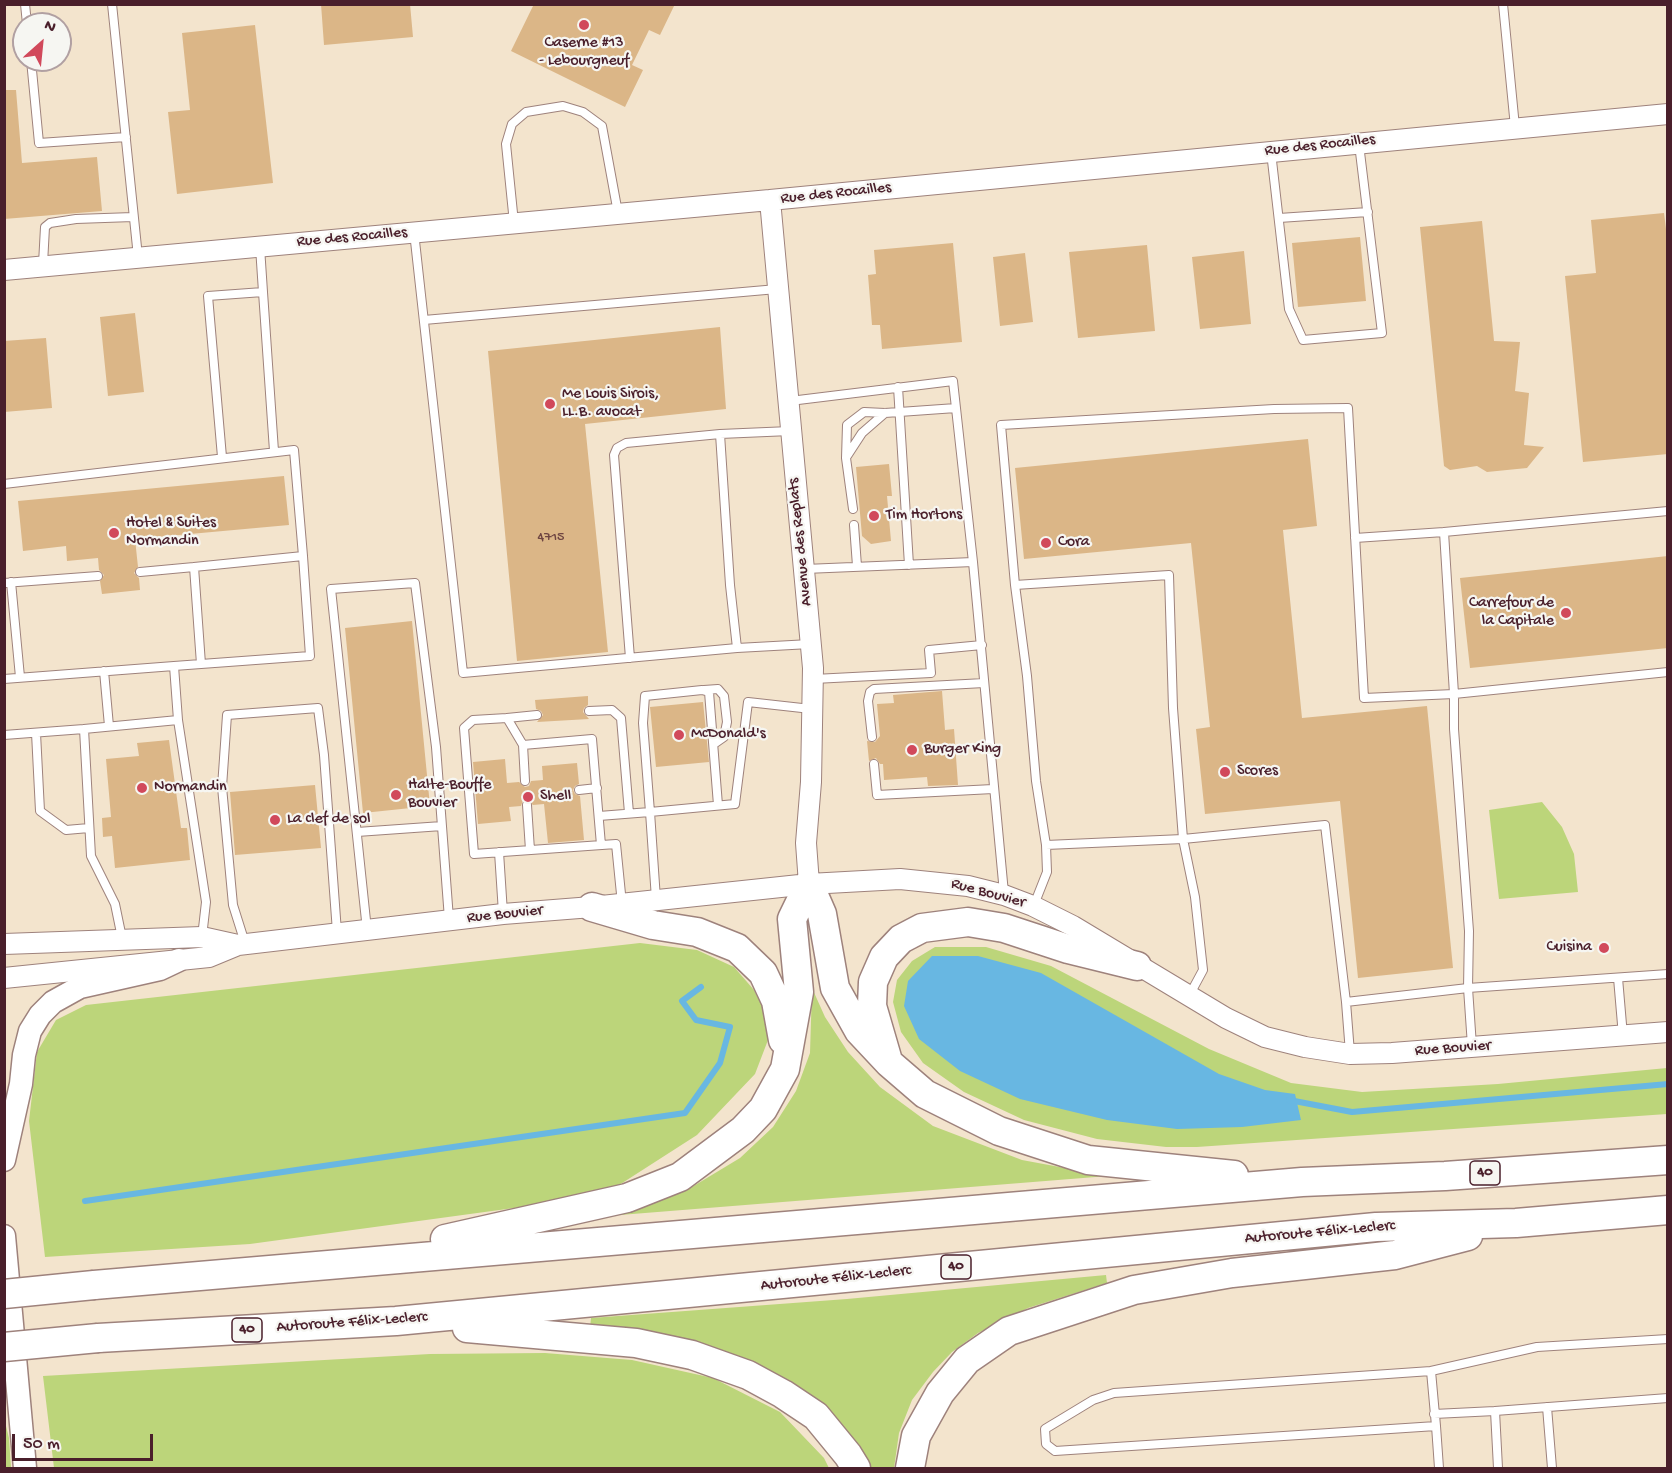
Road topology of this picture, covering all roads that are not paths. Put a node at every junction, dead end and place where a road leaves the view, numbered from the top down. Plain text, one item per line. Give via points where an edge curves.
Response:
1 (112, 4) edge
2 (1503, 4) edge
3 (32, 72) edge
4 (1668, 114) edge
5 (1515, 127) junction
6 (126, 137) junction
7 (1359, 142) junction
8 (1271, 151) junction
9 (770, 200) junction
10 (1368, 212) junction
11 (618, 213) junction
12 (133, 217) junction
13 (1279, 218) junction
14 (514, 223) junction
15 (414, 232) junction
16 (260, 247) junction
17 (138, 258) junction
18 (43, 267) junction
19 (4, 270) edge
20 (777, 290) junction
21 (263, 292) junction
22 (424, 321) junction
23 (898, 387) junction
24 (788, 402) junction
25 (956, 408) junction
26 (900, 411) junction
27 (885, 413) junction
28 (790, 431) junction
29 (720, 434) junction
30 (274, 451) junction
31 (222, 457) junction
32 (846, 458) junction
33 (4, 484) edge
34 (853, 509) dead end
35 (1668, 511) edge
36 (854, 525) dead end
37 (1444, 532) junction
38 (1355, 538) junction
39 (303, 556) junction
40 (973, 562) junction
41 (909, 565) junction
42 (857, 566) junction
43 (194, 567) junction
44 (804, 569) junction
45 (140, 572) dead end
46 (98, 576) dead end
47 (8, 583) edge
48 (1015, 585) junction
49 (812, 644) junction
50 (982, 645) junction
51 (737, 648) junction
52 (630, 658) junction
53 (201, 664) junction
54 (174, 666) junction
55 (104, 671) junction
56 (1668, 672) edge
57 (20, 677) junction
58 (4, 679) edge
59 (814, 679) junction
60 (984, 683) junction
61 (702, 690) junction
62 (1454, 694) junction
63 (813, 709) junction
64 (589, 711) dead end
65 (537, 715) dead end
66 (507, 718) junction
67 (178, 720) junction
68 (109, 726) junction
69 (84, 729) junction
70 (36, 732) junction
71 (4, 735) edge
72 (872, 737) dead end
73 (714, 744) junction
74 (523, 745) junction
75 (874, 764) dead end
76 (525, 781) dead end
77 (597, 788) junction
78 (993, 789) junction
79 (579, 790) dead end
80 (527, 805) dead end
81 (718, 806) junction
82 (650, 812) junction
83 (629, 813) junction
84 (599, 816) junction
85 (442, 826) junction
86 (89, 828) junction
87 (357, 832) junction
88 (1183, 839) junction
89 (602, 845) junction
90 (1046, 845) junction
91 (530, 850) junction
92 (500, 852) junction
93 (808, 884) junction
94 (1004, 895) junction
95 (656, 900) junction
96 (622, 904) junction
97 (1033, 906) junction
98 (592, 907) junction
99 (503, 914) junction
100 (449, 920) junction
101 (367, 930) junction
102 (337, 933) junction
103 (202, 937) junction
104 (122, 940) junction
105 (4, 944) edge
106 (242, 945) junction
107 (179, 960) junction
108 (1137, 966) junction
109 (1668, 974) edge
110 (4, 978) edge
111 (1618, 978) junction
112 (1468, 988) junction
113 (1188, 997) junction
114 (1346, 1002) junction
115 (1668, 1032) edge
116 (1623, 1036) junction
117 (1472, 1048) junction
118 (1350, 1054) junction
119 (888, 1063) junction
120 (785, 1069) junction
121 (4, 1160) edge
122 (1668, 1160) edge
123 (1302, 1182) junction
124 (1668, 1210) edge
125 (1516, 1223) junction
126 (4, 1236) edge
127 (308, 1267) junction
128 (4, 1294) edge
129 (396, 1321) junction
130 (1668, 1339) edge
131 (4, 1347) edge
132 (1431, 1371) junction
133 (1668, 1398) edge
134 (1547, 1407) junction
135 (1495, 1411) junction
136 (1434, 1414) junction
137 (1436, 1426) junction
138 (25, 1468) edge
139 (856, 1468) edge
140 (910, 1468) edge
141 (1439, 1468) edge
142 (1498, 1468) edge
143 (1552, 1468) edge

1 - 6 lane
2 - 5 lane
3 - 6 lane via 39,143
4 - 5 street, Rue des Rocailles
5 - 7 street, Rue des Rocailles
6 - 12 lane
7 - 8 street, Rue des Rocailles
7 - 10 lane
8 - 9 street, Rue des Rocailles
8 - 13 lane
9 - 11 street, Rue des Rocailles
9 - 20 street, Avenue des Replats
10 - 13 lane
10 - 13 lane via 1383,333 1303,340 1289,309
11 - 14 street, Rue des Rocailles
11 - 14 lane via 602,126 583,112 563,106 526,112 512,124 506,144
12 - 17 lane
12 - 18 lane via 50,223 45,227
14 - 15 street, Rue des Rocailles
15 - 16 street, Rue des Rocailles
15 - 22 lane
16 - 17 street, Rue des Rocailles
16 - 21 lane
17 - 18 street, Rue des Rocailles
18 - 19 street, Rue des Rocailles
20 - 22 lane
20 - 24 street, Avenue des Replats
21 - 30 lane
21 - 31 lane via 208,296
22 - 52 lane via 464,673
23 - 24 lane
23 - 25 lane via 953,381
23 - 26 lane
24 - 28 street, Avenue des Replats
25 - 26 lane
25 - 40 lane
26 - 27 lane
26 - 41 lane
27 - 32 lane via 862,433
27 - 32 lane via 864,412 847,425
28 - 29 lane
28 - 44 street, Avenue des Replats
29 - 51 lane
29 - 52 lane via 626,443 614,455
30 - 31 lane
30 - 39 lane via 294,450
31 - 33 lane
32 - 34 lane
35 - 37 lane
36 - 42 lane
37 - 38 lane
37 - 62 lane
38 - 48 lane via 1348,408 1001,425
38 - 62 lane via 1364,699
39 - 43 lane
39 - 53 lane via 310,656
40 - 41 lane
40 - 50 lane
41 - 42 lane
42 - 44 lane
43 - 45 lane
43 - 53 lane
44 - 49 street, Avenue des Replats
46 - 47 lane
47 - 57 lane
48 - 88 lane via 1169,575 1173,708
48 - 90 lane
49 - 51 lane
49 - 59 street, Avenue des Replats
50 - 59 lane via 929,650 931,673
50 - 60 lane
51 - 52 lane
53 - 54 lane
54 - 55 lane
54 - 67 lane
55 - 57 lane
55 - 68 lane
56 - 62 lane
57 - 58 lane
59 - 63 street, Avenue des Replats
60 - 72 lane via 874,689 868,700
60 - 78 lane
61 - 73 lane via 709,692
61 - 73 lane via 718,689 724,696 724,737
61 - 82 lane via 645,696 643,723
62 - 112 lane via 1469,931
63 - 81 lane via 748,702 735,804
63 - 93 street, Avenue des Replats via 806,843
64 - 83 lane via 612,710 621,718
65 - 66 lane
66 - 74 lane
66 - 92 lane via 473,720 464,728 474,854
67 - 68 lane
67 - 103 lane via 206,902
68 - 69 lane
69 - 70 lane
69 - 86 lane
70 - 71 lane
70 - 86 lane via 40,811 66,830
73 - 81 lane
74 - 76 lane
74 - 77 lane via 592,739
75 - 78 lane via 878,795
77 - 79 lane
77 - 84 lane
78 - 94 lane
80 - 91 lane
81 - 82 lane
82 - 83 lane
82 - 95 lane
83 - 84 lane
84 - 89 lane
85 - 87 lane
85 - 87 lane via 415,583 331,589
85 - 100 lane
86 - 104 lane via 91,856 115,904
87 - 101 lane
88 - 90 lane
88 - 113 lane via 1195,897 1203,970
88 - 114 lane via 1325,825
89 - 91 lane
89 - 96 lane via 616,844
90 - 97 lane via 1047,872
91 - 92 lane
92 - 99 lane
93 - 94 street, Rue Bouvier via 900,879 968,886
93 - 95 street, Rue Bouvier
93 - 119 highway via 822,914 835,988 858,1031
93 - 120 highway via 792,919 799,992
94 - 97 street, Rue Bouvier
95 - 96 street, Rue Bouvier
96 - 98 street, Rue Bouvier
97 - 108 street, Rue Bouvier
98 - 99 street, Rue Bouvier
98 - 120 highway via 653,925 697,932 737,948 748,957 763,973 776,1000
99 - 100 street, Rue Bouvier
100 - 101 street, Rue Bouvier
101 - 102 street, Rue Bouvier
102 - 106 street, Rue Bouvier
102 - 106 lane via 318,708 227,715 222,787 233,905
103 - 104 street, Rue Bouvier
103 - 106 street, Rue Bouvier
104 - 105 street, Rue Bouvier
106 - 107 street, Rue Bouvier via 209,957
107 - 110 street, Rue Bouvier
107 - 121 main road via 160,969 80,987 53,1002 40,1015 30,1031 24,1055
108 - 113 street, Rue Bouvier
108 - 119 highway via 1004,928 968,922 922,928 902,939 884,957 873,982 872,1006
109 - 111 lane
111 - 112 lane
111 - 116 lane
112 - 114 lane
112 - 117 lane
113 - 118 street, Rue Bouvier via 1265,1037
114 - 118 lane
115 - 116 street, Rue Bouvier
116 - 117 street, Rue Bouvier
117 - 118 street, Rue Bouvier
119 - 123 highway via 925,1094 999,1131 1088,1160
120 - 127 highway via 762,1109 743,1130 680,1177 627,1198
122 - 123 highway, 40
123 - 127 highway, 40
124 - 125 highway, Autoroute Félix-Leclerc / 40
125 - 129 highway, Autoroute Félix-Leclerc / 40 via 1376,1227
125 - 140 highway via 1395,1255 1232,1273 1134,1290 1009,1331 967,1360 940,1393 916,1436
126 - 138 main road
127 - 128 highway, 40, bridge
129 - 131 highway, Autoroute Félix-Leclerc / 40, bridge
129 - 139 highway via 636,1343 692,1355 748,1375 816,1416
130 - 132 lane via 1537,1347
132 - 136 lane
132 - 137 lane via 1114,1393 1093,1400 1045,1429 1045,1436 1046,1444 1055,1451
133 - 134 lane
134 - 135 lane
134 - 143 lane
135 - 136 lane
135 - 142 lane
136 - 137 lane
137 - 141 lane

